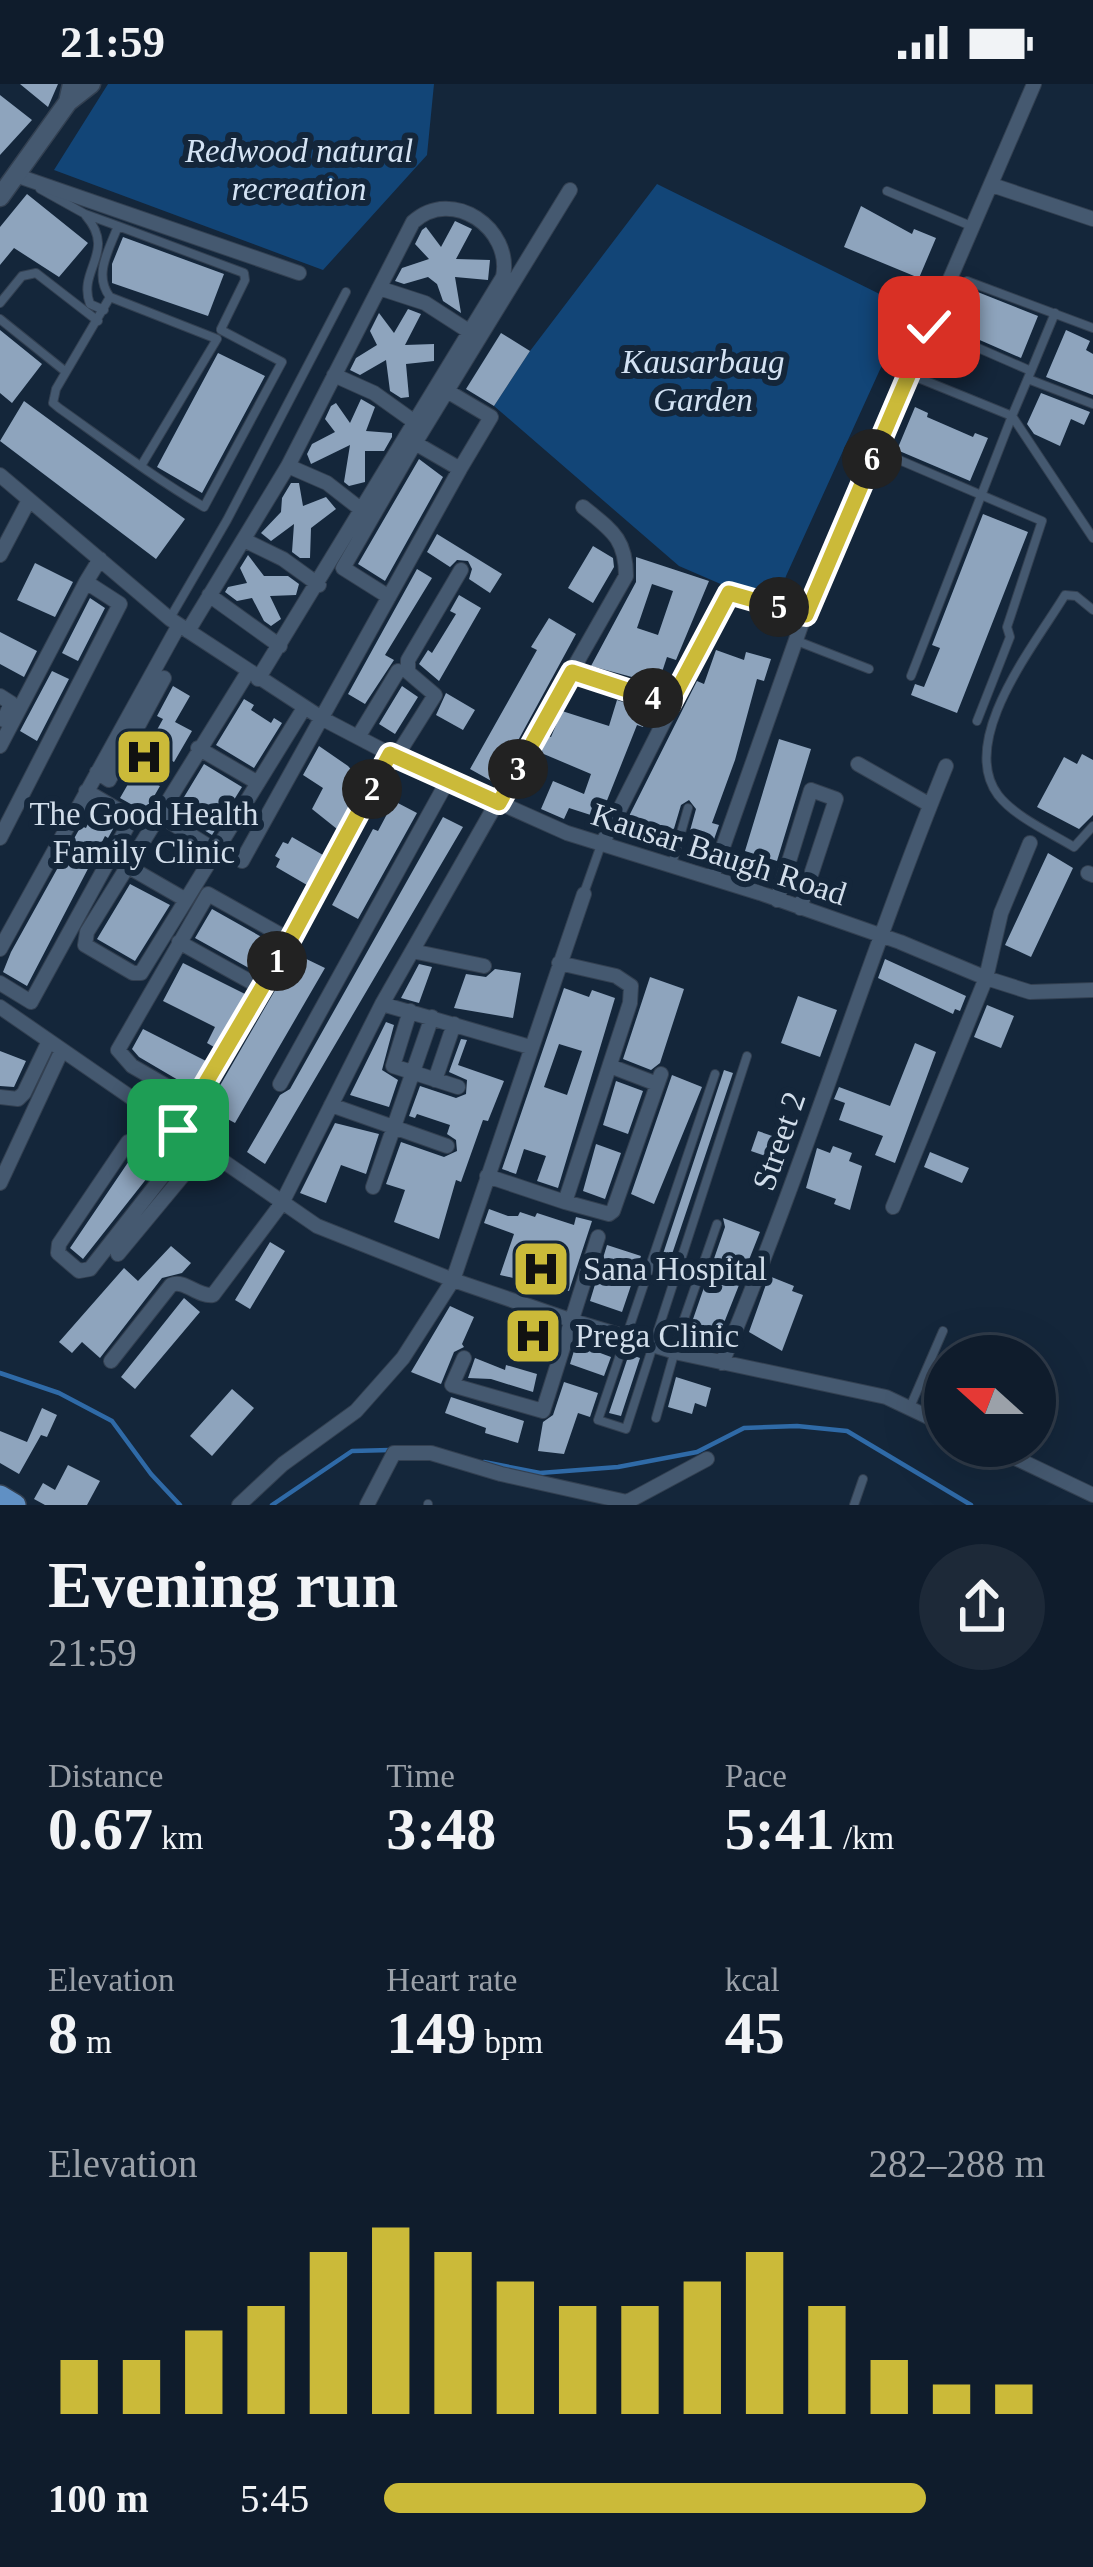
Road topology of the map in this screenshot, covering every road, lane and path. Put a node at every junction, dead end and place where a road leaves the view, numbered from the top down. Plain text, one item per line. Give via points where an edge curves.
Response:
1 (91, 84) edge
2 (1034, 84) edge
3 (70, 93) edge
4 (992, 185) junction
5 (6, 186) edge
6 (570, 190) dead end
7 (887, 191) dead end
8 (85, 214) junction
9 (1093, 219) edge
10 (118, 226) junction
11 (972, 227) junction
12 (298, 273) dead end
13 (968, 281) dead end
14 (380, 288) junction
15 (346, 292) dead end
16 (110, 297) junction
17 (0, 303) edge
18 (104, 310) junction
19 (1055, 313) junction
20 (0, 319) edge
21 (98, 321) junction
22 (929, 327) junction
23 (1093, 328) edge
24 (470, 332) junction
25 (219, 334) junction
26 (66, 372) junction
27 (908, 374) junction
28 (334, 375) junction
29 (1029, 375) junction
30 (447, 391) junction
31 (1093, 404) edge
32 (1012, 416) junction
33 (416, 423) junction
34 (415, 443) junction
35 (890, 456) dead end
36 (141, 466) junction
37 (288, 466) junction
38 (460, 470) junction
39 (0, 475) edge
40 (982, 496) junction
41 (29, 500) junction
42 (583, 507) dead end
43 (363, 511) junction
44 (1093, 538) edge
45 (244, 540) junction
46 (0, 556) edge
47 (100, 559) junction
48 (461, 570) dead end
49 (86, 581) junction
50 (319, 585) junction
51 (209, 596) junction
52 (389, 597) junction
53 (1093, 610) edge
54 (806, 615) junction
55 (179, 625) junction
56 (796, 641) junction
57 (280, 646) junction
58 (869, 669) dead end
59 (398, 671) dead end
60 (572, 672) junction
61 (253, 676) junction
62 (911, 676) dead end
63 (164, 678) dead end
64 (0, 696) edge
65 (670, 704) junction
66 (304, 708) junction
67 (323, 719) junction
68 (135, 720) junction
69 (977, 721) dead end
70 (0, 727) edge
71 (358, 737) junction
72 (0, 746) edge
73 (198, 748) junction
74 (393, 756) junction
75 (858, 764) dead end
76 (946, 766) dead end
77 (448, 780) junction
78 (258, 783) junction
79 (86, 791) junction
80 (499, 803) junction
81 (930, 805) junction
82 (688, 808) dead end
83 (159, 815) junction
84 (1037, 824) junction
85 (1093, 826) edge
86 (0, 838) edge
87 (1030, 843) joint
88 (602, 844) junction
89 (216, 851) junction
90 (242, 861) dead end
91 (672, 865) junction
92 (127, 866) junction
93 (712, 878) junction
94 (584, 894) joint
95 (186, 900) junction
96 (777, 900) junction
97 (800, 908) junction
98 (880, 934) junction
99 (290, 940) junction
100 (179, 942) junction
101 (0, 949) edge
102 (412, 952) junction
103 (560, 963) junction
104 (484, 966) dead end
105 (986, 978) junction
106 (0, 983) edge
107 (260, 987) junction
108 (1093, 990) edge
109 (382, 1004) junction
110 (0, 1007) edge
111 (410, 1011) junction
112 (432, 1017) junction
113 (454, 1024) junction
114 (55, 1045) junction
115 (530, 1047) junction
116 (747, 1056) dead end
117 (610, 1066) junction
118 (410, 1073) junction
119 (716, 1073) dead end
120 (434, 1080) junction
121 (280, 1084) dead end
122 (458, 1087) dead end
123 (0, 1096) edge
124 (196, 1102) junction
125 (331, 1105) junction
126 (393, 1126) junction
127 (185, 1135) junction
128 (447, 1146) dead end
129 (205, 1149) junction
130 (166, 1171) junction
131 (488, 1175) junction
132 (0, 1183) edge
133 (373, 1187) dead end
134 (565, 1202) junction
135 (282, 1203) junction
136 (892, 1207) dead end
137 (717, 1224) dead end
138 (598, 1237) dead end
139 (118, 1254) dead end
140 (453, 1280) junction
141 (573, 1321) junction
142 (943, 1331) dead end
143 (625, 1337) junction
144 (651, 1345) junction
145 (674, 1351) junction
146 (464, 1358) dead end
147 (111, 1361) dead end
148 (722, 1363) junction
149 (910, 1408) junction
150 (924, 1415) edge
151 (656, 1418) dead end
152 (707, 1459) dead end
153 (1034, 1467) edge
154 (863, 1478) dead end
155 (1093, 1495) edge
156 (0, 1496) edge
157 (15, 1505) edge
158 (239, 1505) edge
159 (367, 1505) edge
160 (854, 1505) edge

1 - 3 main road
2 - 4 street
3 - 5 main road
4 - 9 street
4 - 11 street
5 - 8 lane
5 - 12 street
6 - 30 street
7 - 11 lane
8 - 10 lane
8 - 18 lane via 100,244 85,291
10 - 16 lane via 101,274
10 - 25 lane via 244,273
11 - 22 street
13 - 19 lane
14 - 24 street via 425,303
14 - 24 street via 422,214 452,208 479,218 507,260
14 - 28 street
15 - 55 lane
16 - 18 lane
16 - 25 lane
17 - 21 lane via 22,276 36,274
18 - 21 lane
19 - 23 lane
19 - 29 lane
20 - 26 lane
21 - 26 lane
22 - 27 street
22 - 29 lane
24 - 33 street
25 - 36 lane
25 - 36 lane via 282,362 204,507
26 - 36 lane via 53,403
27 - 32 lane
27 - 54 street
28 - 33 street
28 - 37 street
29 - 31 lane
29 - 32 lane
30 - 34 street
30 - 38 street via 491,417
32 - 40 lane
32 - 44 lane
33 - 43 street
34 - 38 street
34 - 52 street via 343,568
35 - 40 lane
37 - 43 street
37 - 45 street
38 - 52 street
39 - 41 street, Kausar Baugh Road
40 - 62 lane
40 - 69 lane via 1042,521
41 - 46 street
41 - 47 street, Kausar Baugh Road
42 - 60 street via 626,551 626,576
43 - 50 street
45 - 50 street
45 - 51 street
47 - 49 street
47 - 55 street, Kausar Baugh Road
48 - 74 street via 408,660 408,672 435,695
49 - 72 street
49 - 86 street via 120,604
50 - 57 street
51 - 55 street
51 - 57 street
52 - 67 street
53 - 84 lane via 1065,595 992,720 989,778 1000,798
54 - 56 street
54 - 65 street via 729,593
55 - 61 street, Kausar Baugh Road
55 - 68 street
56 - 58 lane
56 - 93 street
57 - 61 street
59 - 71 street
60 - 65 street
60 - 80 street
61 - 66 street, Kausar Baugh Road
61 - 73 street
63 - 68 street
64 - 70 street via 10,703
65 - 88 street
66 - 67 street, Kausar Baugh Road
66 - 78 street
67 - 71 street, Kausar Baugh Road
67 - 90 street
68 - 79 street
71 - 74 street, Kausar Baugh Road
73 - 78 street
73 - 83 street
74 - 77 street, Kausar Baugh Road
74 - 99 street
75 - 81 street
76 - 81 street, Street 2
77 - 80 street, Kausar Baugh Road
77 - 121 street
78 - 89 street
79 - 101 street
79 - 106 street via 132,818 31,1002
80 - 88 street, Kausar Baugh Road
80 - 102 street
81 - 98 street, Street 2
82 - 91 lane
83 - 89 street
83 - 92 street
84 - 85 lane via 1074,847
84 - 87 lane
87 - 105 street
88 - 91 street, Kausar Baugh Road
88 - 94 lane
89 - 95 street
91 - 93 street, Kausar Baugh Road
92 - 95 street
92 - 95 street via 83,940 101,955 140,973
93 - 96 street, Kausar Baugh Road
94 - 103 street
96 - 97 street, Kausar Baugh Road
96 - 97 street via 812,790 836,799
97 - 98 street, Kausar Baugh Road
98 - 105 street, Kausar Baugh Road
98 - 148 street, Street 2
99 - 100 street via 208,894
99 - 107 street
100 - 107 street
100 - 124 street via 118,1050
102 - 104 street
102 - 109 street
103 - 115 street
103 - 117 street via 631,986
105 - 108 street, Kausar Baugh Road via 1030,992
105 - 136 street
107 - 124 street
109 - 111 street
109 - 125 street
110 - 114 street
111 - 112 street
111 - 118 street via 391,1063
112 - 113 street
112 - 118 street
113 - 115 street
113 - 120 street
114 - 123 street via 18,1100
114 - 127 street
114 - 132 street
115 - 131 street
116 - 144 lane
117 - 134 street
117 - 134 street via 659,1079 613,1211
118 - 120 street
118 - 126 street
119 - 143 lane
120 - 122 street
124 - 127 street
125 - 126 street
125 - 135 street
126 - 128 street
126 - 133 street
127 - 129 street
127 - 130 street
129 - 135 street
129 - 139 street
130 - 130 street via 128,1142 58,1253 79,1271 90,1269
131 - 134 street
131 - 140 street
135 - 140 street via 317,1226
135 - 147 street via 213,1295 170,1286
137 - 145 lane
138 - 141 street
140 - 141 street
140 - 158 street via 404,1358 356,1411
141 - 143 street
141 - 146 street via 543,1411 452,1385
142 - 149 lane
143 - 144 street
143 - 144 lane via 598,1420 626,1429
144 - 145 street
145 - 148 street
145 - 151 lane
148 - 149 street
149 - 150 street
152 - 159 street via 627,1502 431,1453 394,1454
153 - 155 street
154 - 160 lane
156 - 157 main road

